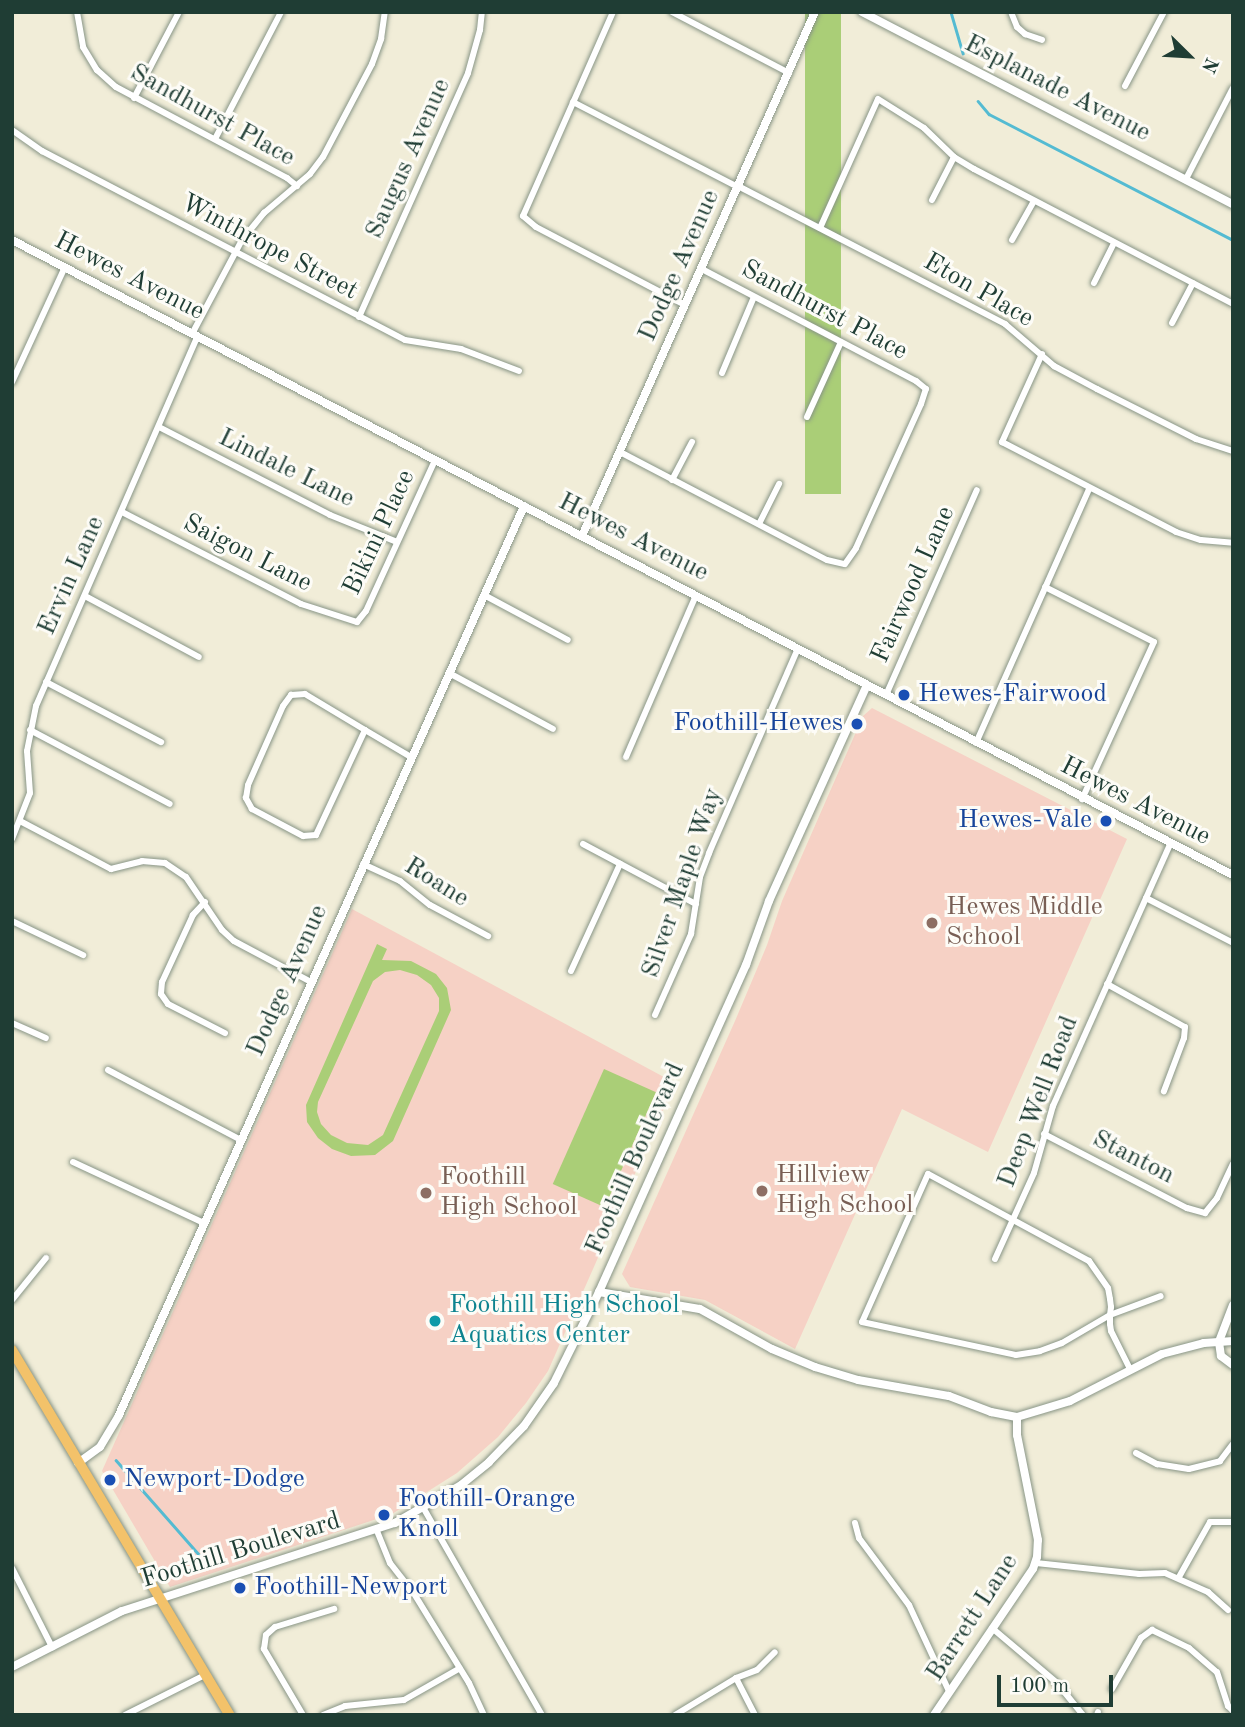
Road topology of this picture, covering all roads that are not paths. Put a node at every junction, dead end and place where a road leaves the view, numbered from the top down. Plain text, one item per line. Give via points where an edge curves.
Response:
1 (77, 12) edge
2 (179, 12) edge
3 (281, 12) edge
4 (384, 12) edge
5 (482, 12) edge
6 (613, 12) edge
7 (672, 12) edge
8 (815, 12) edge
9 (862, 12) edge
10 (1011, 12) edge
11 (1164, 12) edge
12 (1042, 40) dead end
13 (789, 73) junction
14 (1125, 86) dead end
15 (1233, 88) edge
16 (134, 98) junction
17 (573, 102) junction
18 (12, 130) edge
19 (215, 139) junction
20 (954, 157) junction
21 (1186, 179) junction
22 (297, 186) junction
23 (738, 186) junction
24 (932, 200) dead end
25 (1034, 201) junction
26 (1233, 204) edge
27 (820, 228) junction
28 (12, 240) edge
29 (1012, 240) dead end
30 (1114, 243) junction
31 (234, 252) junction
32 (65, 267) junction
33 (702, 269) junction
34 (1094, 283) dead end
35 (1193, 283) junction
36 (754, 297) junction
37 (1233, 304) edge
38 (685, 305) junction
39 (359, 317) junction
40 (1172, 323) dead end
41 (195, 335) junction
42 (841, 342) junction
43 (1042, 354) junction
44 (12, 357) edge
45 (22, 361) junction
46 (519, 371) dead end
47 (722, 373) dead end
48 (12, 382) edge
49 (807, 417) dead end
50 (159, 427) junction
51 (692, 442) dead end
52 (1233, 451) edge
53 (620, 452) junction
54 (435, 460) junction
55 (672, 480) junction
56 (779, 484) dead end
57 (1089, 489) junction
58 (977, 490) dead end
59 (524, 506) junction
60 (122, 512) junction
61 (760, 524) junction
62 (582, 536) junction
63 (397, 542) junction
64 (1233, 543) edge
65 (1045, 587) junction
66 (484, 595) junction
67 (696, 595) junction
68 (85, 596) junction
69 (358, 622) joint
70 (568, 640) dead end
71 (798, 648) junction
72 (199, 657) dead end
73 (449, 673) junction
74 (46, 682) junction
75 (867, 685) junction
76 (886, 695) junction
77 (554, 729) dead end
78 (30, 730) junction
79 (365, 730) junction
80 (162, 742) dead end
81 (976, 744) junction
82 (411, 757) junction
83 (626, 757) dead end
84 (1083, 799) junction
85 (170, 804) dead end
86 (20, 821) junction
87 (12, 839) edge
88 (583, 844) dead end
89 (1170, 844) junction
90 (363, 864) junction
91 (620, 864) junction
92 (1233, 875) edge
93 (1146, 898) junction
94 (205, 902) junction
95 (696, 904) junction
96 (12, 921) edge
97 (488, 936) dead end
98 (1233, 943) edge
99 (83, 955) dead end
100 (571, 971) dead end
101 (311, 982) junction
102 (1107, 984) junction
103 (655, 1015) dead end
104 (12, 1023) edge
105 (225, 1033) dead end
106 (46, 1038) dead end
107 (108, 1070) dead end
108 (1164, 1091) dead end
109 (1044, 1135) junction
110 (241, 1140) junction
111 (73, 1162) dead end
112 (1233, 1164) edge
113 (1013, 1219) junction
114 (204, 1223) junction
115 (46, 1258) dead end
116 (995, 1259) dead end
117 (599, 1292) junction
118 (1161, 1296) dead end
119 (12, 1300) edge
120 (1233, 1305) edge
121 (1110, 1315) junction
122 (1233, 1341) edge
123 (1219, 1342) junction
124 (12, 1350) edge
125 (1233, 1365) edge
126 (1130, 1368) junction
127 (1017, 1417) junction
128 (1233, 1444) edge
129 (1136, 1453) dead end
130 (78, 1463) junction
131 (424, 1509) junction
132 (1233, 1522) edge
133 (855, 1523) dead end
134 (377, 1531) junction
135 (1036, 1563) junction
136 (12, 1568) edge
137 (1179, 1577) junction
138 (161, 1597) junction
139 (334, 1609) dead end
140 (1228, 1610) dead end
141 (992, 1628) junction
142 (52, 1647) junction
143 (775, 1652) dead end
144 (12, 1667) edge
145 (460, 1668) junction
146 (205, 1675) junction
147 (736, 1678) junction
148 (1112, 1689) dead end
149 (949, 1691) junction
150 (1233, 1711) edge
151 (125, 1715) edge
152 (230, 1715) edge
153 (303, 1715) edge
154 (323, 1715) edge
155 (484, 1715) edge
156 (542, 1715) edge
157 (675, 1715) edge
158 (755, 1715) edge
159 (934, 1715) edge
160 (1083, 1715) edge

1 - 16 street, Sandhurst Place via 83,47 97,70
2 - 16 street
3 - 19 street
4 - 22 street, Ervin Lane via 372,64 323,157
5 - 39 street, Saugus Avenue via 468,73
6 - 17 street
7 - 13 street
8 - 13 street, Dodge Avenue
9 - 21 street, Esplanade Avenue
10 - 12 street via 1017,27
11 - 14 street
13 - 23 street, Dodge Avenue
15 - 21 street
16 - 19 street, Sandhurst Place
17 - 23 street, Eton Place
17 - 38 street via 523,216
18 - 31 street, Winthrope Street via 42,151
19 - 22 street, Sandhurst Place
20 - 24 street
20 - 25 street
20 - 27 street via 924,128 878,99
21 - 26 street, Esplanade Avenue
22 - 31 street, Ervin Lane via 264,213
23 - 27 street, Eton Place
23 - 33 street, Dodge Avenue
25 - 29 street
25 - 30 street
27 - 43 street, Eton Place via 1005,324
28 - 32 street, Hewes Avenue
30 - 34 street
30 - 35 street
31 - 39 street, Winthrope Street
31 - 41 street, Ervin Lane
32 - 41 street, Hewes Avenue
32 - 45 street
33 - 36 street, Sandhurst Place
33 - 38 street, Dodge Avenue
35 - 37 street
35 - 40 street
36 - 42 street, Sandhurst Place
36 - 47 street
38 - 53 street, Dodge Avenue
39 - 46 street, Winthrope Street via 405,340 461,349
41 - 50 street, Ervin Lane
41 - 54 street, Hewes Avenue
42 - 49 street
42 - 61 street, Sandhurst Place via 926,389 856,548 845,564 827,560
43 - 52 street, Eton Place via 1054,366 1097,389 1196,439
43 - 57 street via 1002,442
44 - 45 street
45 - 48 street
50 - 60 street, Ervin Lane
50 - 63 street, Lindale Lane via 330,516
51 - 55 street
53 - 55 street
53 - 62 street, Dodge Avenue
54 - 59 street, Hewes Avenue
54 - 63 street, Bikini Place
55 - 61 street
56 - 61 street
57 - 64 street via 1176,533
57 - 65 street
58 - 76 street, Fairwood Lane
59 - 62 street, Hewes Avenue
59 - 66 street, Dodge Avenue
60 - 68 street, Ervin Lane
60 - 69 street, Saigon Lane via 301,604
62 - 67 street, Hewes Avenue
63 - 69 street, Bikini Place
65 - 81 street
65 - 84 street via 1154,642
66 - 70 street
66 - 73 street, Dodge Avenue
67 - 71 street, Hewes Avenue
67 - 83 street
68 - 72 street
68 - 74 street, Ervin Lane
71 - 75 street, Hewes Avenue
71 - 95 street, Silver Maple Way via 709,853
73 - 77 street
73 - 82 street, Dodge Avenue
74 - 78 street, Ervin Lane
74 - 80 street
75 - 76 street, Hewes Avenue
75 - 117 street, Foothill Boulevard
76 - 81 street, Hewes Avenue
78 - 85 street
78 - 86 street, Ervin Lane via 30,793
79 - 79 street via 305,694 291,695 248,785 246,798 252,809 303,836 316,835
79 - 82 street
81 - 84 street, Hewes Avenue
82 - 90 street, Dodge Avenue
84 - 89 street, Hewes Avenue
86 - 87 street, Ervin Lane
86 - 94 street via 111,869 142,861 165,863 186,877
88 - 91 street
89 - 92 street, Hewes Avenue
89 - 93 street, Deep Well Road
90 - 97 street, Roane via 400,881 430,905
90 - 101 street, Dodge Avenue
91 - 95 street
91 - 100 street
93 - 98 street
93 - 102 street, Deep Well Road
94 - 101 street via 234,941
94 - 105 street via 193,915 162,982 161,994 168,1004
95 - 103 street, Silver Maple Way via 684,954
96 - 99 street
101 - 110 street, Dodge Avenue
102 - 108 street via 1185,1027
102 - 109 street, Deep Well Road
104 - 106 street
107 - 110 street
109 - 112 street, Stanton via 1205,1213
109 - 113 street, Deep Well Road via 1034,1173
110 - 114 street, Dodge Avenue
111 - 114 street
113 - 116 street, Deep Well Road
113 - 121 street via 1089,1261 1108,1288
113 - 121 street via 928,1174 862,1322 1016,1355 1062,1343
114 - 130 street, Dodge Avenue via 114,1424 97,1451
115 - 119 street
117 - 127 street via 700,1309 815,1367 858,1380 949,1396
117 - 131 street, Foothill Boulevard via 559,1376 524,1426 474,1475
118 - 121 street
120 - 123 street
121 - 126 street via 1113,1338
122 - 123 street
123 - 125 street via 1221,1356
123 - 126 street via 1162,1354
124 - 130 main road
126 - 127 street via 1070,1401
127 - 135 street, Barrett Lane via 1038,1540
128 - 129 street via 1220,1461 1189,1469 1157,1464
130 - 138 main road
131 - 134 street, Foothill Boulevard
131 - 156 street
132 - 137 street via 1210,1522
133 - 149 street via 859,1538 909,1605
134 - 138 street, Foothill Boulevard
134 - 145 street via 390,1563
135 - 137 street
135 - 141 street, Barrett Lane
136 - 142 street
137 - 140 street via 1208,1592
138 - 142 street, Foothill Boulevard via 122,1611
138 - 146 main road
139 - 153 street via 275,1627 266,1635 264,1649
141 - 149 street, Barrett Lane
141 - 160 street via 1057,1683
142 - 144 street, Foothill Boulevard
143 - 147 street via 757,1670
145 - 154 street via 404,1700 345,1706
145 - 155 street
146 - 151 street
146 - 152 main road
147 - 157 street
147 - 158 street
148 - 150 street via 1142,1638 1152,1630 1189,1648 1217,1672
149 - 159 street, Barrett Lane

